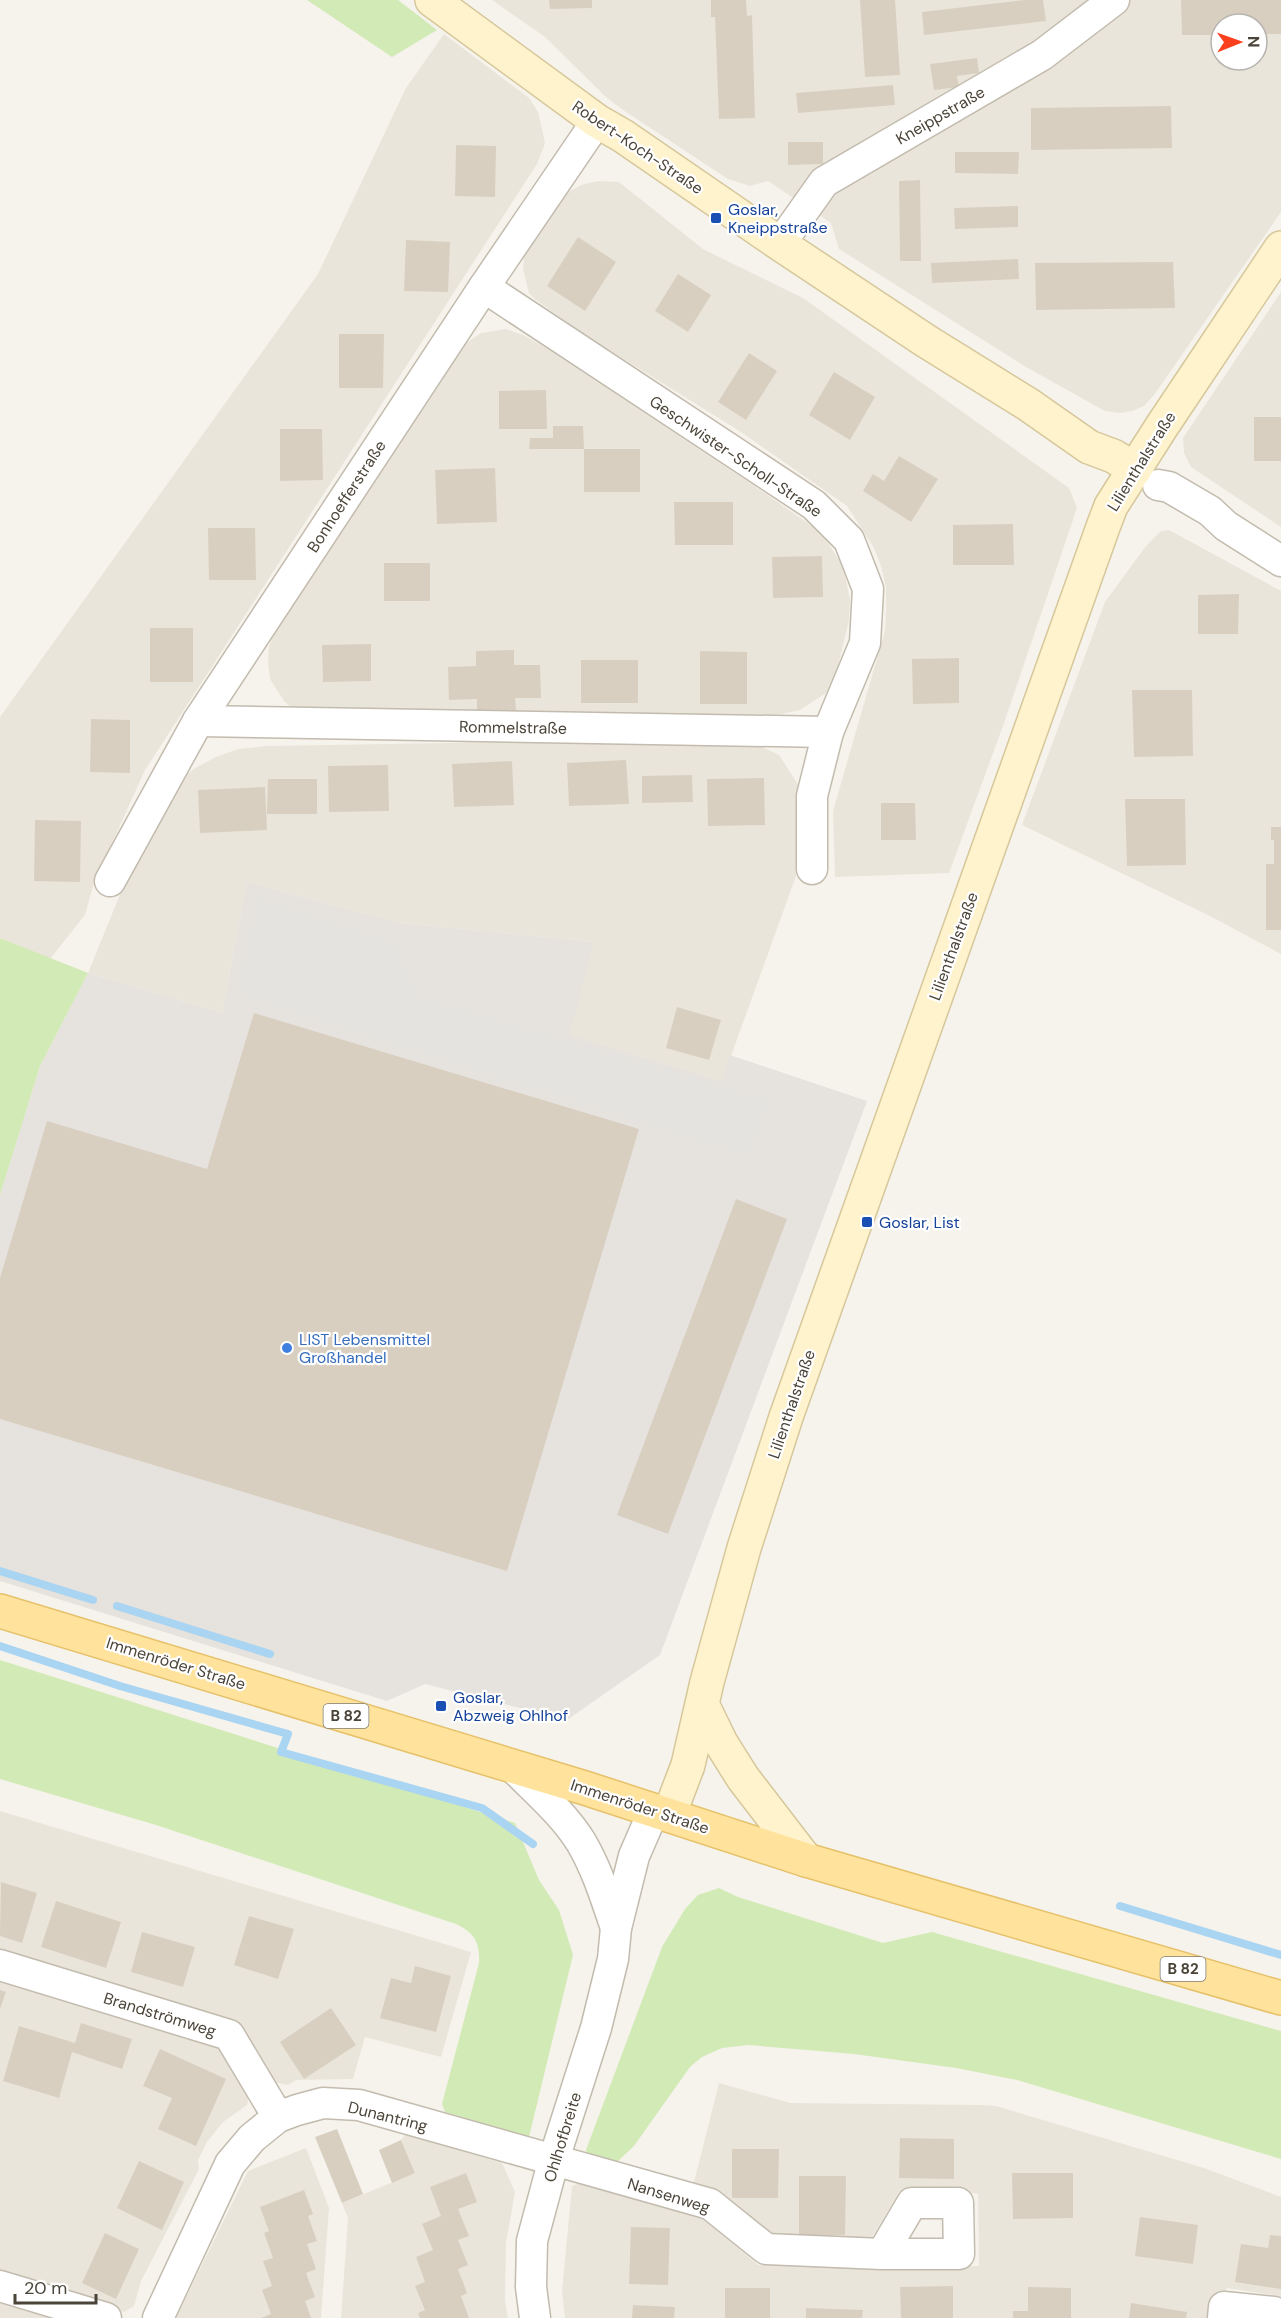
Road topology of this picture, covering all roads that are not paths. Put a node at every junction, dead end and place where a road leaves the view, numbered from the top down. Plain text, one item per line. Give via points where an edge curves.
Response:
1 (432, 0) edge
2 (1114, 0) edge
3 (597, 121) junction
4 (780, 244) junction
5 (1281, 248) edge
6 (484, 287) junction
7 (1135, 470) junction
8 (1281, 561) edge
9 (198, 721) junction
10 (828, 732) junction
11 (812, 869) dead end
12 (110, 881) dead end
13 (0, 1611) edge
14 (705, 1694) junction
15 (512, 1766) junction
16 (662, 1813) junction
17 (806, 1860) junction
18 (616, 1928) junction
19 (613, 1959) junction
20 (0, 1965) edge
21 (1281, 1998) edge
22 (279, 2117) junction
23 (554, 2159) junction
24 (882, 2254) dead end
25 (0, 2286) edge
26 (106, 2318) edge
27 (158, 2318) edge
28 (535, 2318) edge
29 (1223, 2318) edge
30 (1274, 2318) edge

1 - 3 street, Robert-Koch-Straße
2 - 4 street, Kneippstraße via 1042,55 824,182
3 - 4 street, Robert-Koch-Straße
3 - 6 street, Bonhoefferstraße
4 - 7 street, Robert-Koch-Straße via 1029,405 1058,414 1105,444
5 - 7 street, Lilienthalstraße
6 - 9 street, Bonhoefferstraße
6 - 10 street, Geschwister-Scholl-Straße via 814,505 849,540 868,589 866,643
7 - 8 street via 1205,520 1226,526
7 - 14 street, Lilienthalstraße via 1111,506 1103,527 786,1417 744,1548
9 - 10 street, Rommelstraße
9 - 12 street, Bonhoefferstraße
10 - 11 street, Geschwister-Scholl-Straße via 813,796
13 - 15 main road, Immenröder Straße / B 82
14 - 16 street, Lilienthalstraße via 688,1765
14 - 17 street via 743,1778
15 - 16 main road, Immenröder Straße / B 82
15 - 18 street, Ohlhofbreite via 581,1842 597,1871
16 - 17 main road, Immenröder Straße / B 82
16 - 18 street, Ohlhofbreite via 634,1856
16 - 19 street, Ohlhofbreite
17 - 21 main road, Immenröder Straße / B 82
18 - 19 street, Ohlhofbreite
19 - 23 street, Ohlhofbreite via 596,2028
20 - 22 street, Brandströmweg via 230,2036
22 - 23 street, Dunantring via 323,2103 359,2105
22 - 27 street, Dunantring via 252,2138 230,2164
23 - 24 street, Nansenweg via 710,2204 766,2249
23 - 28 street, Ohlhofbreite via 532,2241
25 - 26 street
29 - 30 street via 1224,2307 1274,2312

